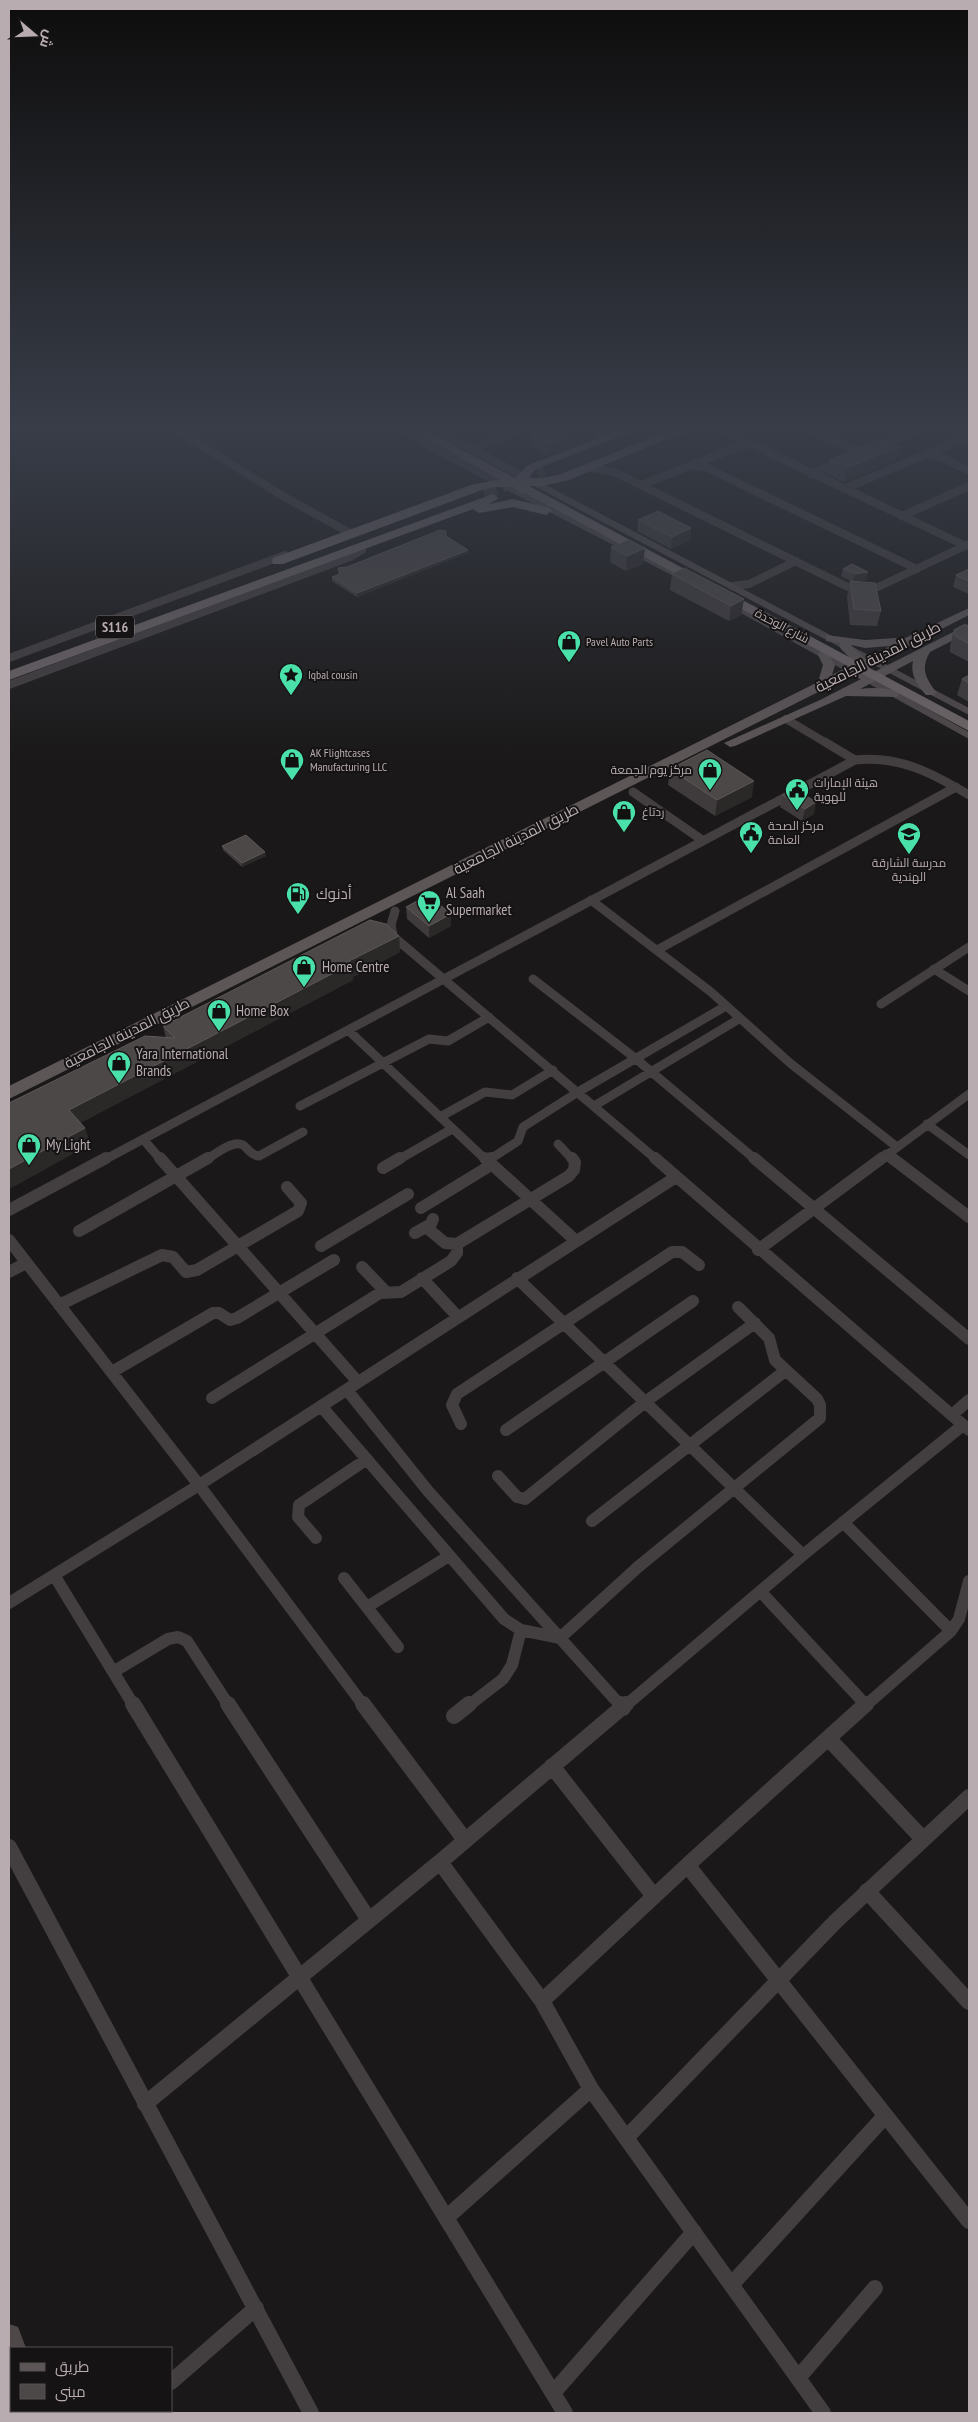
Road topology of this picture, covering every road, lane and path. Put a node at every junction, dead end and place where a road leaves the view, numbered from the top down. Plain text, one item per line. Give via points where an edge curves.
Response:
1 (334, 539) edge
2 (351, 539) edge
3 (362, 539) edge
4 (393, 539) edge
5 (606, 539) edge
6 (625, 539) edge
7 (631, 539) edge
8 (643, 539) edge
9 (751, 539) edge
10 (856, 539) edge
11 (954, 539) edge
12 (968, 545) edge
13 (306, 550) junction
14 (362, 550) junction
15 (796, 561) junction
16 (917, 568) junction
17 (222, 587) junction
18 (747, 589) junction
19 (191, 608) junction
20 (969, 611) edge
21 (969, 617) edge
22 (968, 629) edge
23 (830, 638) junction
24 (912, 639) junction
25 (845, 646) joint
26 (924, 652) junction
27 (824, 655) junction
28 (9, 658) edge
29 (9, 667) edge
30 (869, 669) junction
31 (9, 676) edge
32 (9, 685) edge
33 (823, 685) junction
34 (930, 692) junction
35 (893, 694) junction
36 (824, 702) junction
37 (969, 712) edge
38 (786, 719) junction
39 (969, 719) edge
40 (770, 725) junction
41 (969, 727) edge
42 (969, 736) edge
43 (855, 760) junction
44 (956, 787) junction
45 (633, 792) junction
46 (969, 794) edge
47 (702, 840) junction
48 (591, 900) junction
49 (395, 911) junction
50 (376, 929) edge
51 (393, 935) junction
52 (969, 947) edge
53 (657, 950) junction
54 (934, 969) junction
55 (443, 978) junction
56 (533, 979) dead end
57 (969, 992) edge
58 (881, 1004) dead end
59 (726, 1006) junction
60 (489, 1017) junction
61 (739, 1020) junction
62 (348, 1030) junction
63 (635, 1058) junction
64 (383, 1063) junction
65 (553, 1070) junction
66 (651, 1072) junction
67 (578, 1092) junction
68 (9, 1093) edge
69 (969, 1094) edge
70 (9, 1106) edge
71 (300, 1106) dead end
72 (594, 1106) junction
73 (440, 1117) junction
74 (927, 1124) junction
75 (452, 1129) junction
76 (303, 1132) dead end
77 (143, 1139) junction
78 (558, 1144) dead end
79 (896, 1147) junction
80 (886, 1154) junction
81 (969, 1155) edge
82 (489, 1163) junction
83 (383, 1168) dead end
84 (176, 1176) junction
85 (676, 1177) junction
86 (287, 1187) dead end
87 (408, 1194) dead end
88 (530, 1200) junction
89 (421, 1208) dead end
90 (814, 1208) junction
91 (9, 1210) edge
92 (969, 1217) edge
93 (78, 1231) dead end
94 (415, 1233) dead end
95 (9, 1240) edge
96 (576, 1241) junction
97 (457, 1244) junction
98 (321, 1246) dead end
99 (238, 1247) junction
100 (758, 1250) junction
101 (334, 1260) dead end
102 (26, 1263) junction
103 (699, 1265) dead end
104 (362, 1267) dead end
105 (9, 1272) edge
106 (422, 1278) junction
107 (517, 1278) junction
108 (385, 1291) junction
109 (279, 1293) junction
110 (693, 1301) dead end
111 (59, 1305) junction
112 (738, 1307) dead end
113 (458, 1317) junction
114 (563, 1323) junction
115 (755, 1323) junction
116 (316, 1334) junction
117 (969, 1339) edge
118 (604, 1362) junction
119 (785, 1371) junction
120 (112, 1372) junction
121 (352, 1386) junction
122 (212, 1398) dead end
123 (969, 1400) edge
124 (645, 1402) junction
125 (321, 1406) junction
126 (961, 1423) edge
127 (461, 1424) dead end
128 (506, 1430) dead end
129 (690, 1446) junction
130 (366, 1459) junction
131 (498, 1476) dead end
132 (199, 1485) junction
133 (733, 1489) junction
134 (592, 1521) dead end
135 (843, 1522) junction
136 (316, 1538) dead end
137 (803, 1555) junction
138 (449, 1556) junction
139 (54, 1575) junction
140 (344, 1578) dead end
141 (969, 1583) edge
142 (761, 1592) junction
143 (9, 1603) edge
144 (367, 1607) junction
145 (522, 1630) junction
146 (951, 1631) junction
147 (560, 1638) junction
148 (398, 1647) dead end
149 (113, 1672) junction
150 (865, 1704) junction
151 (623, 1708) junction
152 (454, 1716) dead end
153 (828, 1738) junction
154 (552, 1766) junction
155 (969, 1798) edge
156 (922, 1838) junction
157 (465, 1840) junction
158 (9, 1846) edge
159 (440, 1862) junction
160 (688, 1866) junction
161 (867, 1891) junction
162 (654, 1895) junction
163 (369, 1920) junction
164 (300, 1977) junction
165 (777, 1981) junction
166 (542, 2001) junction
167 (969, 2002) edge
168 (590, 2089) junction
169 (145, 2104) junction
170 (885, 2116) junction
171 (626, 2138) junction
172 (446, 2218) junction
173 (969, 2222) edge
174 (694, 2232) junction
175 (732, 2284) junction
176 (875, 2288) dead end
177 (256, 2308) junction
178 (798, 2378) junction
179 (172, 2381) edge
180 (552, 2393) junction
181 (311, 2413) edge
182 (565, 2413) edge
183 (823, 2413) edge

1 - 13 highway
2 - 17 highway, S116
3 - 19 highway, S116
4 - 14 highway
5 - 27 street
6 - 41 highway, شارع الوحدة
7 - 39 highway, شارع الوحدة
8 - 18 street via 732,586
9 - 15 street
10 - 16 street
11 - 12 street
12 - 16 street
13 - 17 highway via 238,577
13 - 28 street
14 - 19 highway
14 - 32 street
15 - 16 street via 844,585 866,589 878,587
15 - 18 street
17 - 29 highway, S116
18 - 23 street
19 - 31 highway, S116
20 - 24 main road, طريق المدينة الجامعية
21 - 30 main road
22 - 26 main road, طريق المدينة الجامعية
23 - 24 main road via 873,644
23 - 25 street
24 - 30 main road, طريق المدينة الجامعية
25 - 30 main road
26 - 30 main road, طريق المدينة الجامعية
26 - 34 main road via 918,662 917,674
27 - 30 street
27 - 33 main road via 829,665
30 - 33 main road, طريق المدينة الجامعية
30 - 34 street
30 - 35 street
30 - 36 main road, طريق المدينة الجامعية
30 - 40 main road via 786,713
33 - 68 main road, طريق المدينة الجامعية
34 - 37 street
35 - 36 main road via 860,692
35 - 42 street
36 - 38 main road, طريق المدينة الجامعية
38 - 40 main road, طريق المدينة الجامعية
38 - 43 street
40 - 45 main road, طريق المدينة الجامعية
43 - 44 street via 879,757 904,761
43 - 47 street
44 - 46 street
44 - 53 street
45 - 47 street
45 - 49 main road, طريق المدينة الجامعية
47 - 48 street
48 - 53 street
48 - 55 street
49 - 51 street via 391,925
49 - 70 main road, طريق المدينة الجامعية
50 - 51 street
51 - 55 street
52 - 54 street
53 - 59 street
54 - 57 street
54 - 58 street
55 - 60 street
55 - 62 street
56 - 63 street
59 - 61 street
59 - 63 street
60 - 64 street via 448,1041 429,1039
60 - 65 street
61 - 66 street
61 - 79 street
62 - 64 street
62 - 77 street
63 - 66 street
63 - 67 street
64 - 71 street
64 - 73 street
65 - 67 street
65 - 73 street via 515,1093 485,1092
66 - 72 street
66 - 90 street
67 - 72 street
67 - 82 street via 523,1127 515,1144
69 - 74 street
72 - 85 street
73 - 75 street
74 - 79 street
74 - 81 street
75 - 82 street
75 - 83 street
76 - 84 street via 259,1156 235,1143
77 - 84 street
77 - 91 street
78 - 88 street via 573,1158 574,1170
79 - 80 street
80 - 90 street
80 - 92 street
82 - 88 street
82 - 89 street
84 - 93 street
84 - 99 street
85 - 96 street
85 - 100 street
86 - 99 street via 301,1203 300,1209
87 - 98 street
88 - 96 street
88 - 97 street
90 - 100 street
90 - 117 street
94 - 97 street via 429,1223 445,1243
95 - 102 street
96 - 107 street
97 - 106 street via 454,1257
99 - 109 street
99 - 111 street via 190,1272 182,1270 170,1256 158,1256
100 - 126 street
101 - 109 street
102 - 105 street
102 - 111 street
103 - 114 street via 682,1252 672,1252
104 - 108 street
106 - 108 street via 398,1292
106 - 113 street
107 - 113 street
107 - 114 street
108 - 116 street
109 - 116 street
109 - 120 street via 234,1320 213,1313
110 - 118 street
111 - 120 street
112 - 115 street
113 - 121 street
114 - 118 street
114 - 127 street via 457,1394 451,1404
115 - 119 street via 769,1338 774,1360
115 - 124 street
116 - 121 street
116 - 122 street
118 - 124 street
118 - 128 street
119 - 129 street
119 - 133 street via 816,1399 820,1405 820,1418
120 - 132 street
121 - 125 street
121 - 147 street via 428,1490
123 - 126 street
124 - 129 street
124 - 131 street via 525,1499 517,1497
125 - 130 street
125 - 132 street
126 - 135 street
129 - 133 street
129 - 134 street
130 - 136 street via 299,1505 298,1517
130 - 138 street
132 - 139 street
132 - 157 street
133 - 137 street
133 - 147 street via 638,1567
135 - 137 street
135 - 146 street
137 - 142 street
138 - 144 street
138 - 145 street via 504,1619
139 - 143 street
139 - 149 street
140 - 144 street
141 - 146 street via 960,1618
142 - 150 street
142 - 151 street
144 - 148 street
145 - 147 street
145 - 152 street via 512,1664 503,1679
146 - 150 street
147 - 151 street
149 - 163 street via 168,1639 178,1637 187,1641
149 - 164 street
150 - 153 street
151 - 154 street
153 - 156 street
153 - 160 street
154 - 157 street
154 - 162 street
155 - 156 street
156 - 161 street
157 - 159 street
158 - 169 street
159 - 163 street
159 - 166 street
160 - 162 street
160 - 165 street
161 - 165 street
161 - 167 street
162 - 166 street
163 - 164 street
164 - 169 street
164 - 172 street
165 - 170 street
165 - 171 street
166 - 168 street
168 - 171 street
168 - 172 street
169 - 177 street
170 - 173 street
170 - 175 street
171 - 174 street
172 - 180 street
174 - 175 street
174 - 180 street
175 - 178 street
176 - 178 street
177 - 179 street
177 - 181 street
178 - 183 street
180 - 182 street

